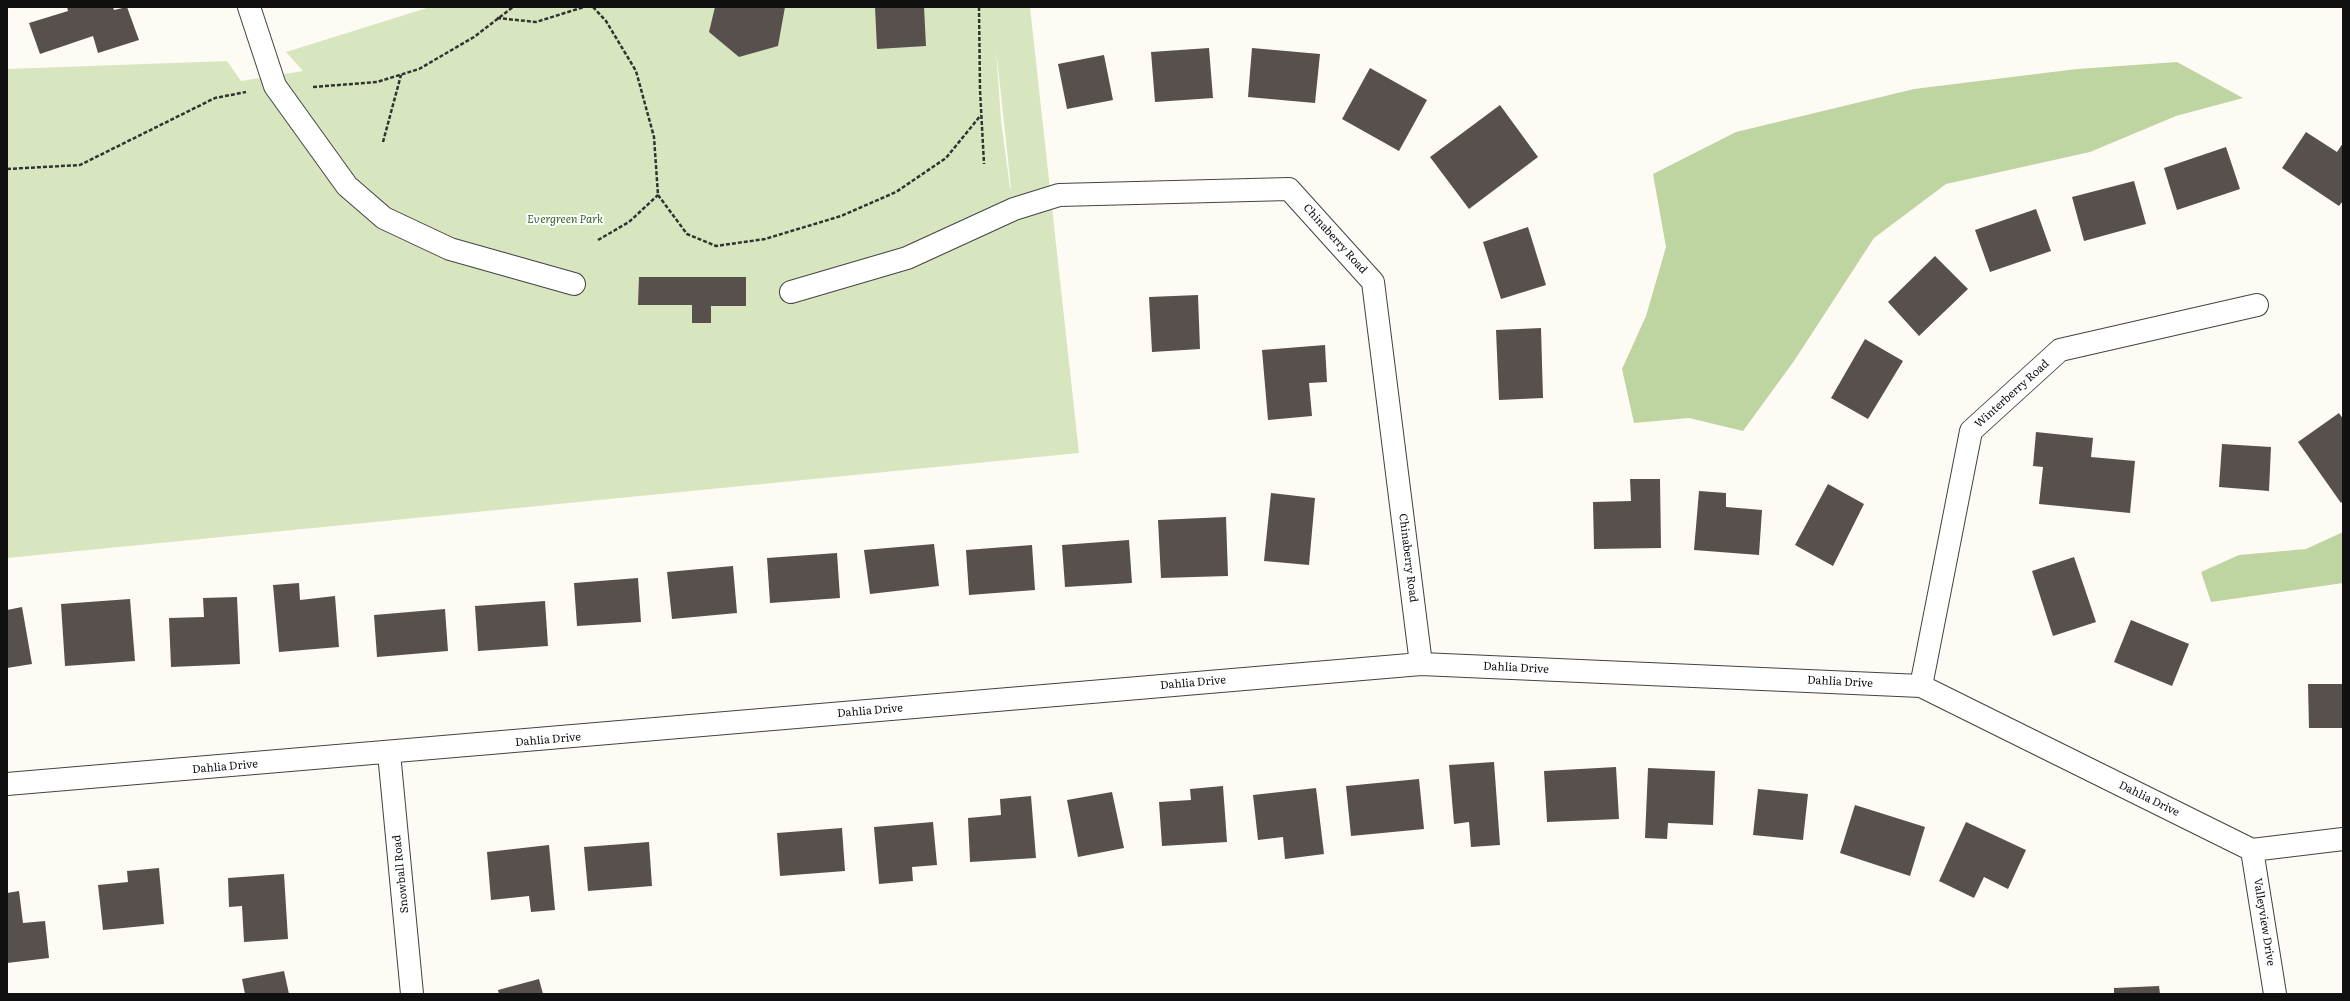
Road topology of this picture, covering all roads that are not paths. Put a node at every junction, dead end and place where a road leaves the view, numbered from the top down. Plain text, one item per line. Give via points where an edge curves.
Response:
1 (249, 7) edge
2 (574, 284) dead end
3 (791, 292) dead end
4 (2257, 305) dead end
5 (1421, 664) junction
6 (1921, 686) junction
7 (389, 753) junction
8 (7, 784) edge
9 (2343, 839) edge
10 (2252, 850) junction
11 (412, 994) edge
12 (2275, 994) edge

1 - 2 street via 275,86 347,186 384,218 450,249
3 - 5 street, Chinaberry Road via 908,258 1014,209 1059,195 1290,189 1374,282
4 - 6 street, Winterberry Road via 2060,350 1971,431
5 - 6 street, Dahlia Drive
5 - 7 street, Dahlia Drive
6 - 10 street, Dahlia Drive
7 - 8 street, Dahlia Drive
7 - 11 street, Snowball Road
9 - 10 street
10 - 12 street, Valleyview Drive

